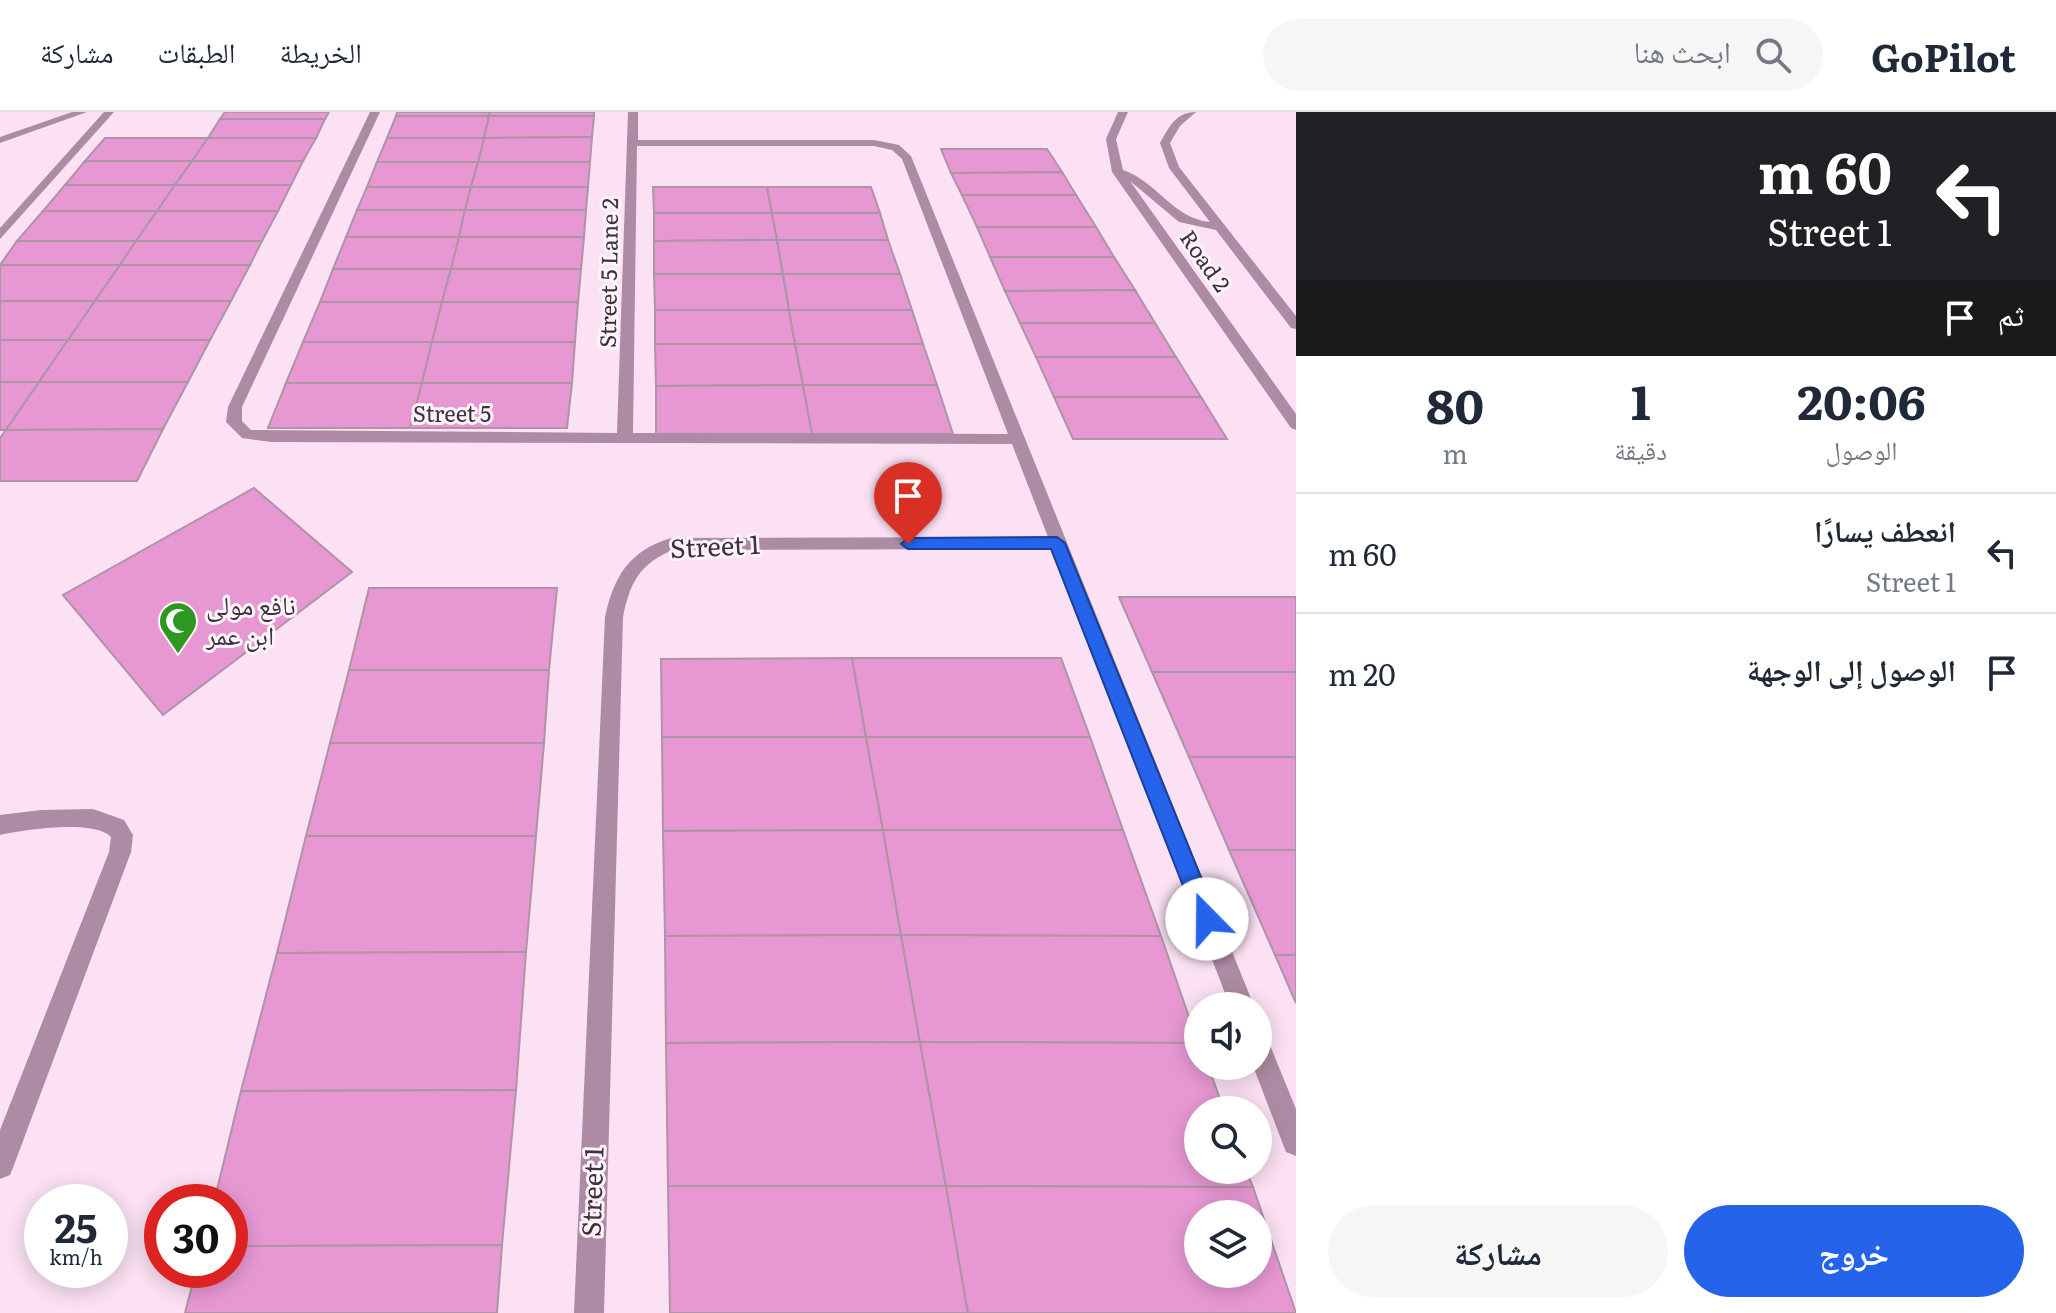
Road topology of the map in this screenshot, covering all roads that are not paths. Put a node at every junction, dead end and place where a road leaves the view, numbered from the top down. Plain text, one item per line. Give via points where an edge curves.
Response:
1 (82, 112) edge
2 (109, 112) edge
3 (375, 112) edge
4 (633, 112) edge
5 (1123, 112) edge
6 (1191, 112) edge
7 (0, 140) edge
8 (632, 143) junction
9 (1118, 172) junction
10 (1220, 227) junction
11 (0, 235) edge
12 (1296, 325) edge
13 (1296, 425) edge
14 (625, 436) junction
15 (1016, 439) junction
16 (1057, 543) junction
17 (0, 825) edge
18 (1236, 992) edge
19 (1271, 1080) edge
20 (1296, 1142) edge
21 (0, 1165) edge
22 (589, 1313) edge

1 - 7 street
2 - 11 street
3 - 14 street, Street 5 via 235,407 239,429 271,437
4 - 8 street, Street 5 Lane 2
5 - 9 street, Road 2 via 1111,139
6 - 10 street, Road 2 via 1165,143 1174,168
8 - 14 street, Street 5 Lane 2
8 - 15 street via 874,143 900,150
9 - 10 street via 1146,186 1180,221
9 - 13 street, Road 2
10 - 12 street, Road 2
14 - 15 street, Street 5
15 - 16 street
16 - 18 street
16 - 22 street, Street 1 via 671,544 632,565 614,617
17 - 21 street via 98,820 114,824 122,835 120,852
19 - 20 street

